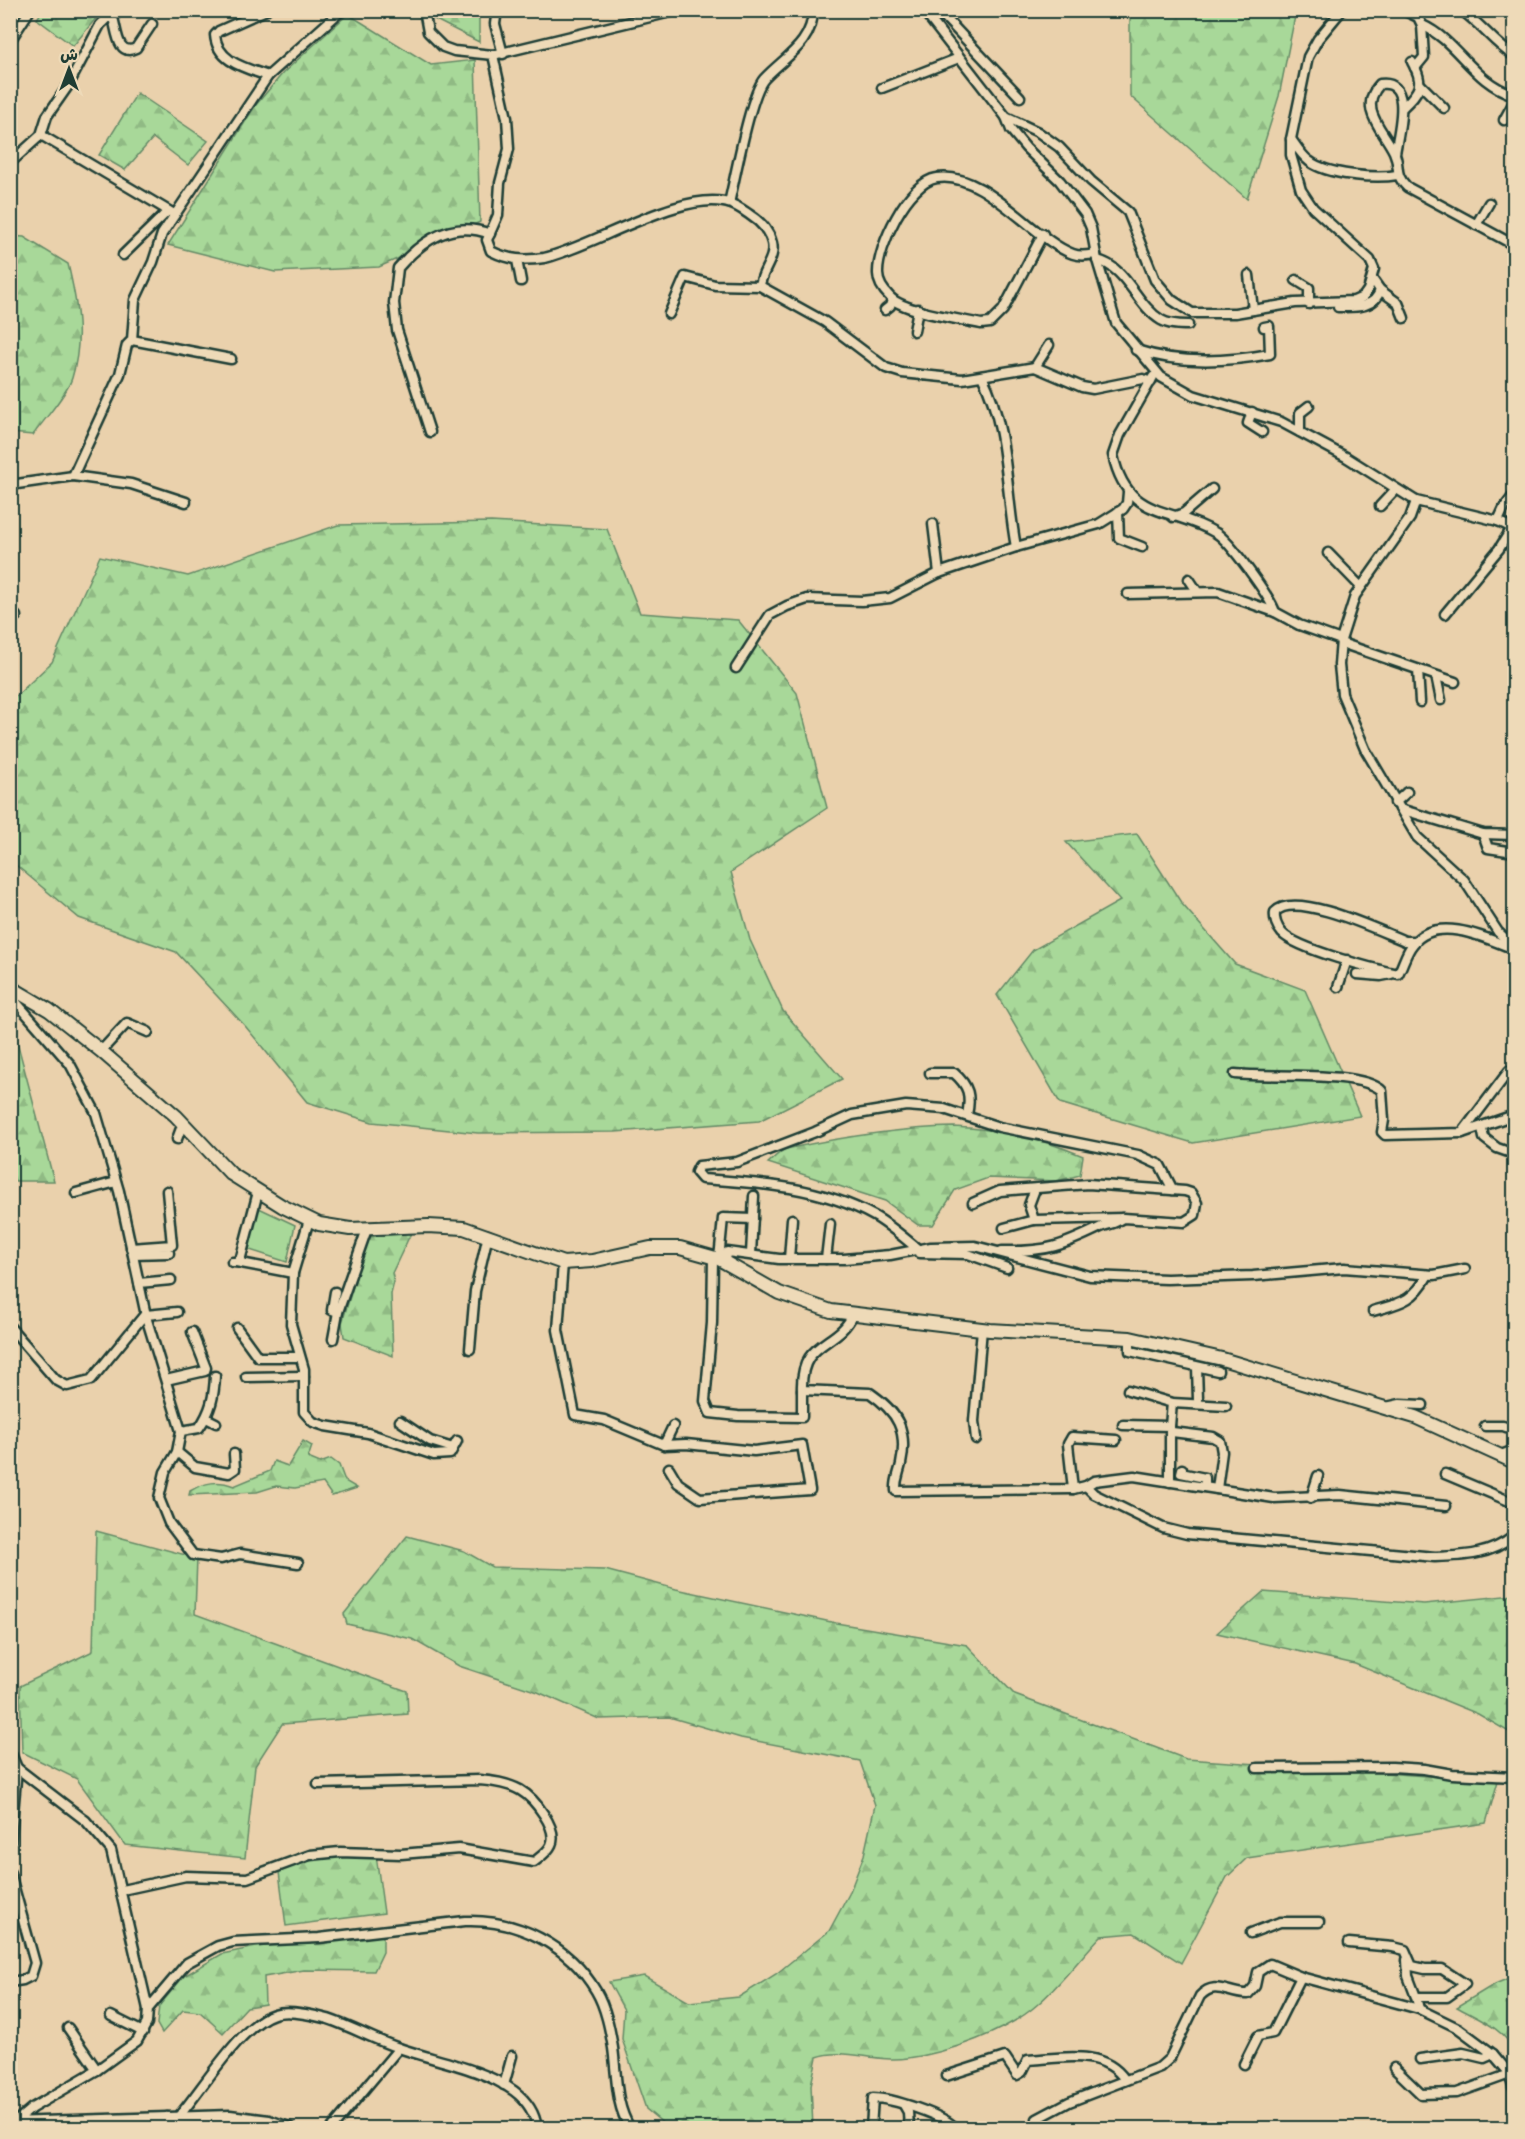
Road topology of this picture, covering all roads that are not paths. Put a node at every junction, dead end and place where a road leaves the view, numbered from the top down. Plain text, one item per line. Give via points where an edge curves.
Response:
1 (30, 10) edge
2 (266, 10) edge
3 (342, 10) edge
4 (424, 10) edge
5 (497, 10) edge
6 (679, 10) edge
7 (813, 10) edge
8 (923, 10) edge
9 (938, 10) edge
10 (1342, 10) edge
11 (1403, 10) edge
12 (1461, 10) edge
13 (152, 24) dead end
14 (1422, 25) junction
15 (10, 41) edge
16 (503, 54) junction
17 (493, 55) junction
18 (1515, 56) edge
19 (959, 58) junction
20 (268, 76) junction
21 (1420, 84) junction
22 (882, 88) dead end
23 (1515, 95) edge
24 (1020, 97) dead end
25 (1515, 102) edge
26 (1403, 107) junction
27 (1444, 108) dead end
28 (1006, 117) junction
29 (1504, 120) dead end
30 (41, 135) junction
31 (1290, 139) junction
32 (1395, 153) junction
33 (10, 163) edge
34 (1397, 175) junction
35 (729, 203) junction
36 (1489, 203) dead end
37 (171, 212) junction
38 (1476, 225) junction
39 (490, 234) junction
40 (1042, 234) junction
41 (1515, 245) edge
42 (123, 255) dead end
43 (1096, 257) junction
44 (518, 260) junction
45 (1249, 275) dead end
46 (1296, 280) dead end
47 (1373, 280) junction
48 (521, 281) dead end
49 (760, 286) junction
50 (1380, 290) junction
51 (892, 300) junction
52 (1295, 303) junction
53 (1310, 303) junction
54 (918, 309) junction
55 (885, 310) dead end
56 (1253, 310) junction
57 (669, 314) dead end
58 (1404, 318) dead end
59 (1188, 326) dead end
60 (1264, 327) dead end
61 (914, 331) dead end
62 (132, 340) junction
63 (1049, 345) dead end
64 (1136, 350) junction
65 (231, 359) dead end
66 (1035, 367) junction
67 (1155, 372) junction
68 (982, 376) junction
69 (1151, 382) junction
70 (1309, 406) dead end
71 (1252, 412) junction
72 (430, 432) dead end
73 (1262, 432) dead end
74 (1300, 432) junction
75 (73, 476) junction
76 (10, 484) edge
77 (1212, 489) dead end
78 (1395, 490) junction
79 (1128, 492) junction
80 (1515, 495) edge
81 (1416, 501) junction
82 (186, 502) dead end
83 (1380, 506) dead end
84 (1118, 512) junction
85 (1173, 518) junction
86 (1498, 521) junction
87 (933, 524) dead end
88 (1513, 528) edge
89 (1016, 547) junction
90 (1142, 547) dead end
91 (1328, 553) dead end
92 (939, 573) junction
93 (1189, 579) dead end
94 (1361, 587) junction
95 (1197, 591) junction
96 (1128, 594) dead end
97 (1275, 612) junction
98 (1445, 614) dead end
99 (1341, 641) junction
100 (736, 668) dead end
101 (1418, 670) junction
102 (1436, 676) junction
103 (1455, 682) dead end
104 (1442, 700) dead end
105 (1420, 702) dead end
106 (1407, 792) dead end
107 (1397, 806) junction
108 (1483, 834) junction
109 (1515, 835) edge
110 (1515, 852) edge
111 (1498, 932) junction
112 (1492, 940) junction
113 (1416, 941) junction
114 (1515, 948) edge
115 (1347, 960) junction
116 (1395, 973) junction
117 (1357, 974) dead end
118 (10, 987) edge
119 (1338, 987) dead end
120 (10, 995) edge
121 (148, 1032) dead end
122 (101, 1052) junction
123 (1509, 1071) dead end
124 (930, 1073) dead end
125 (1235, 1074) dead end
126 (967, 1115) junction
127 (1515, 1115) edge
128 (183, 1123) junction
129 (1482, 1128) junction
130 (1462, 1133) junction
131 (177, 1139) dead end
132 (1515, 1154) edge
133 (116, 1182) junction
134 (1035, 1189) junction
135 (1173, 1190) junction
136 (167, 1191) dead end
137 (258, 1192) junction
138 (76, 1193) dead end
139 (754, 1196) dead end
140 (973, 1203) dead end
141 (1122, 1218) junction
142 (309, 1220) junction
143 (753, 1220) junction
144 (792, 1220) dead end
145 (1034, 1220) junction
146 (830, 1224) dead end
147 (1004, 1228) dead end
148 (367, 1229) junction
149 (488, 1235) junction
150 (916, 1250) junction
151 (132, 1251) junction
152 (998, 1251) junction
153 (169, 1253) dead end
154 (752, 1254) junction
155 (719, 1259) junction
156 (789, 1259) junction
157 (826, 1259) junction
158 (563, 1263) junction
159 (1007, 1268) dead end
160 (1465, 1269) dead end
161 (293, 1273) junction
162 (1428, 1275) junction
163 (171, 1280) dead end
164 (139, 1283) junction
165 (335, 1292) dead end
166 (1373, 1311) dead end
167 (177, 1312) dead end
168 (338, 1312) junction
169 (146, 1314) junction
170 (853, 1314) junction
171 (10, 1327) edge
172 (237, 1328) dead end
173 (982, 1329) junction
174 (192, 1332) dead end
175 (1130, 1338) junction
176 (333, 1339) dead end
177 (470, 1349) dead end
178 (299, 1357) junction
179 (1197, 1366) junction
180 (1218, 1371) dead end
181 (215, 1376) dead end
182 (304, 1376) junction
183 (246, 1377) dead end
184 (166, 1380) junction
185 (802, 1390) junction
186 (1128, 1390) dead end
187 (1198, 1400) dead end
188 (1172, 1403) junction
189 (1423, 1405) dead end
190 (1226, 1406) dead end
191 (1386, 1408) junction
192 (206, 1418) junction
193 (400, 1421) dead end
194 (216, 1423) dead end
195 (1123, 1425) dead end
196 (1485, 1425) dead end
197 (674, 1426) dead end
198 (1171, 1429) junction
199 (1515, 1430) edge
200 (181, 1431) junction
201 (976, 1439) dead end
202 (1116, 1440) dead end
203 (664, 1445) junction
204 (1515, 1450) edge
205 (177, 1452) junction
206 (234, 1454) dead end
207 (1501, 1455) junction
208 (1515, 1462) edge
209 (669, 1468) dead end
210 (1182, 1469) dead end
211 (1445, 1474) dead end
212 (1318, 1476) dead end
213 (1170, 1482) junction
214 (1086, 1486) junction
215 (1204, 1487) junction
216 (1073, 1489) junction
217 (1217, 1489) junction
218 (1311, 1498) junction
219 (1515, 1503) edge
220 (1446, 1506) dead end
221 (1515, 1536) edge
222 (10, 1560) edge
223 (298, 1563) dead end
224 (10, 1620) edge
225 (10, 1751) edge
226 (17, 1768) junction
227 (1257, 1768) dead end
228 (1515, 1777) edge
229 (318, 1784) dead end
230 (10, 1848) edge
231 (10, 1873) edge
232 (122, 1890) junction
233 (1319, 1922) dead end
234 (1251, 1933) dead end
235 (1349, 1943) dead end
236 (1407, 1958) junction
237 (1300, 1977) junction
238 (10, 1982) edge
239 (1416, 1997) junction
240 (148, 2009) junction
241 (1419, 2009) junction
242 (111, 2016) dead end
243 (68, 2028) dead end
244 (143, 2032) junction
245 (399, 2048) junction
246 (1493, 2054) junction
247 (512, 2056) dead end
248 (1420, 2059) dead end
249 (1245, 2064) dead end
250 (1394, 2068) dead end
251 (97, 2070) junction
252 (1510, 2074) junction
253 (946, 2076) dead end
254 (1125, 2080) junction
255 (504, 2085) junction
256 (904, 2104) junction
257 (173, 2117) junction
258 (1515, 2118) edge
259 (1037, 2119) dead end
260 (12, 2123) edge
261 (265, 2125) edge
262 (160, 2128) edge
263 (289, 2128) edge
264 (332, 2128) edge
265 (537, 2128) edge
266 (630, 2128) edge
267 (871, 2128) edge
268 (909, 2128) edge
269 (955, 2128) edge

1 - 15 street
2 - 20 street via 215,35 217,48 227,60
3 - 20 street
4 - 17 street via 428,32 442,47
5 - 16 street via 495,24
6 - 16 street
7 - 35 street via 812,24 802,43 764,79 754,97
8 - 19 street
9 - 24 street
10 - 31 street via 1308,57
11 - 14 street via 1418,17
12 - 18 street via 1495,44
13 - 30 street via 132,50 120,43 113,18 100,25 68,86 46,116
14 - 21 street via 1424,57 1413,65
14 - 23 street via 1434,30 1488,82
16 - 17 street
17 - 39 street via 507,118 509,149 500,183 498,215
19 - 22 street
19 - 28 street
20 - 37 street
21 - 26 street
21 - 27 street
25 - 29 street
26 - 32 street
26 - 32 street via 1396,89 1385,83 1376,88 1370,112
28 - 43 street via 1011,130 1060,181 1085,214
28 - 56 street via 1059,147 1128,212 1150,272 1172,300 1202,315
30 - 33 street
30 - 37 street
31 - 34 street via 1308,161 1319,166 1363,176
31 - 47 street via 1301,190 1313,208 1370,260
32 - 34 street
34 - 38 street via 1407,187
35 - 44 street via 678,207 558,254
35 - 49 street via 761,223 771,238 772,254
36 - 38 street
37 - 42 street
37 - 62 street via 135,300
38 - 41 street
39 - 44 street via 487,240 491,251
39 - 72 street via 466,228 437,236 398,268 394,303 397,330
40 - 43 street via 1073,254
40 - 51 street via 1005,204 957,179 937,178 921,184 894,223 880,256 877,275
40 - 54 street via 997,320 981,324
43 - 59 street via 1119,273 1160,320
43 - 64 street via 1111,313
44 - 48 street
45 - 56 street
46 - 53 street via 1310,288
47 - 50 street
47 - 53 street via 1363,297 1354,301
49 - 57 street via 715,285 685,277
49 - 68 street via 825,322 886,368 942,379
50 - 52 street via 1365,306 1299,309
50 - 58 street via 1398,303
51 - 54 street
51 - 55 street
52 - 53 street
52 - 56 street
54 - 61 street
60 - 64 street via 1269,326 1270,354 1194,360
62 - 65 street
62 - 75 street
63 - 66 street
64 - 67 street
66 - 68 street
66 - 69 street via 1093,389 1143,379
67 - 69 street
67 - 71 street via 1193,395
68 - 89 street via 994,405 1008,468
69 - 79 street via 1120,435 1113,455
70 - 74 street via 1300,413
71 - 73 street via 1248,423
71 - 74 street
74 - 78 street
75 - 76 street
75 - 82 street via 122,482
77 - 85 street
78 - 81 street
78 - 83 street
79 - 84 street via 1127,503
79 - 85 street
80 - 86 street
81 - 86 street
81 - 94 street via 1410,518
84 - 89 street via 1099,524
84 - 90 street via 1119,538
85 - 97 street via 1223,537 1271,600
86 - 88 street
87 - 92 street
88 - 98 street
89 - 92 street
91 - 94 street
92 - 100 street via 890,598 807,599 788,606 770,615
93 - 95 street
94 - 99 street
95 - 96 street
95 - 97 street via 1227,593
97 - 99 street
99 - 101 street
99 - 107 street via 1340,680 1346,709
101 - 102 street
101 - 105 street
102 - 103 street
102 - 104 street
106 - 107 street
107 - 108 street
107 - 111 street via 1417,837 1472,890
108 - 109 street
108 - 110 street via 1488,848
111 - 112 street
111 - 114 street
112 - 113 street via 1442,929
112 - 114 street
113 - 115 street via 1405,941 1311,906 1286,904 1275,912 1283,934
113 - 116 street via 1398,974
115 - 116 street
115 - 119 street
116 - 117 street
118 - 122 main road via 49,1010
120 - 133 street via 83,1083
121 - 122 street via 127,1023
122 - 128 main road
123 - 130 street
124 - 126 street via 954,1073 966,1084 970,1100
125 - 130 street via 1281,1078 1334,1076 1369,1082 1382,1091 1385,1135
126 - 135 street via 999,1127 1138,1155 1160,1165
126 - 150 street via 906,1106 852,1114 737,1162 699,1166 696,1172 702,1179 767,1184 821,1194 874,1216
127 - 129 street
128 - 131 street
128 - 137 main road via 231,1174
129 - 130 street
129 - 132 street via 1484,1138
133 - 138 street
133 - 151 street
134 - 135 street via 1088,1184
134 - 140 street via 1000,1191
134 - 145 street via 1029,1205
135 - 141 street via 1195,1197 1197,1209 1190,1220
136 - 151 street via 172,1245
137 - 142 main road
137 - 161 street via 241,1257 234,1262
139 - 143 street
141 - 145 street
141 - 152 street via 1066,1245 1041,1251
142 - 148 main road via 335,1228
142 - 161 street
143 - 154 street
143 - 155 street via 723,1218
144 - 156 street
145 - 147 street
146 - 157 street
148 - 149 main road via 454,1227
148 - 168 street
149 - 158 main road
149 - 177 street via 477,1281
150 - 152 street via 975,1246
150 - 157 street
150 - 159 street via 968,1254
151 - 153 street
151 - 164 street
152 - 162 street via 1090,1276 1207,1278 1344,1268
154 - 155 street via 727,1252
154 - 156 street
155 - 158 main road via 681,1248 634,1246 592,1262
155 - 170 main road via 805,1304
155 - 185 street via 705,1401 710,1413 802,1417
156 - 157 street
158 - 203 street via 558,1330 574,1415 604,1420
160 - 162 street
161 - 178 street via 291,1324
162 - 166 street via 1407,1301
163 - 164 street
164 - 169 street
165 - 168 street via 332,1310
167 - 169 street
168 - 176 street
169 - 171 street via 91,1380 67,1386 56,1380
169 - 184 street
170 - 173 main road
170 - 185 street via 848,1325 809,1355
172 - 178 street via 258,1356
173 - 175 main road
173 - 201 street
174 - 184 street via 205,1371
175 - 179 street via 1130,1351
175 - 191 main road via 1233,1362
178 - 182 street
179 - 180 street
179 - 187 street
181 - 192 street via 214,1398
182 - 183 street
182 - 193 street via 304,1412 313,1422 368,1433 434,1455 450,1454 455,1444 430,1441
184 - 200 street
185 - 216 street via 870,1393 894,1416 906,1438 896,1491
186 - 188 street
188 - 190 street
188 - 198 street
189 - 191 street
191 - 207 main road
192 - 194 street
192 - 200 street via 199,1428
195 - 198 street
196 - 199 street
197 - 203 street
198 - 213 street
198 - 217 street via 1220,1441
200 - 205 street
202 - 216 street via 1072,1437 1068,1444
203 - 209 street via 754,1451 802,1445 810,1490 700,1498 678,1483
204 - 207 street
205 - 206 street via 195,1467 229,1473 235,1469
205 - 223 street via 165,1472 159,1498 169,1522 193,1554 220,1559 240,1554
207 - 208 main road
210 - 215 street via 1185,1475 1205,1478
211 - 219 street
212 - 218 street
213 - 214 street via 1122,1476
213 - 215 street
214 - 216 street
214 - 221 street via 1094,1494 1163,1528 1187,1534 1435,1557 1475,1554 1505,1544
215 - 217 street
217 - 218 street via 1275,1498
218 - 220 street via 1340,1495
222 - 224 street
225 - 226 street
226 - 230 street
226 - 232 street via 99,1833 111,1850
227 - 228 street via 1392,1767
229 - 232 street via 479,1780 504,1784 528,1797 546,1820 553,1839 534,1862 459,1849 401,1854 340,1852 310,1855 247,1878 186,1876
231 - 238 street via 35,1963 31,1976
232 - 240 street
233 - 234 street via 1280,1922
235 - 236 street via 1405,1950
236 - 239 street via 1408,1976
236 - 239 street via 1412,1966 1442,1969 1466,1984 1448,1997
237 - 241 street
237 - 249 street via 1273,2033 1258,2036
237 - 254 street via 1270,1964 1258,1972 1255,1986 1248,1994 1210,1987 1200,1996 1170,2058 1160,2067
239 - 241 street
240 - 244 street
240 - 266 street via 187,1963 212,1948 230,1943 319,1938 482,1920 520,1928 555,1947 595,1990 609,2032 621,2111
241 - 246 street via 1458,2028
242 - 244 street
243 - 251 street
244 - 251 street via 122,2054
245 - 255 street
245 - 257 street via 328,2019 275,2013 248,2031
245 - 264 street
246 - 248 street via 1484,2058 1463,2054
246 - 252 street
247 - 255 street
250 - 252 street via 1421,2094 1457,2093
251 - 260 street
252 - 258 street
253 - 254 street via 1005,2057 1017,2075 1028,2060 1067,2057 1094,2058 1117,2068
254 - 259 street
255 - 265 street via 524,2100
256 - 267 street via 873,2098
256 - 268 street
256 - 269 street
257 - 260 street
257 - 261 street via 230,2116
257 - 262 street
261 - 263 street

